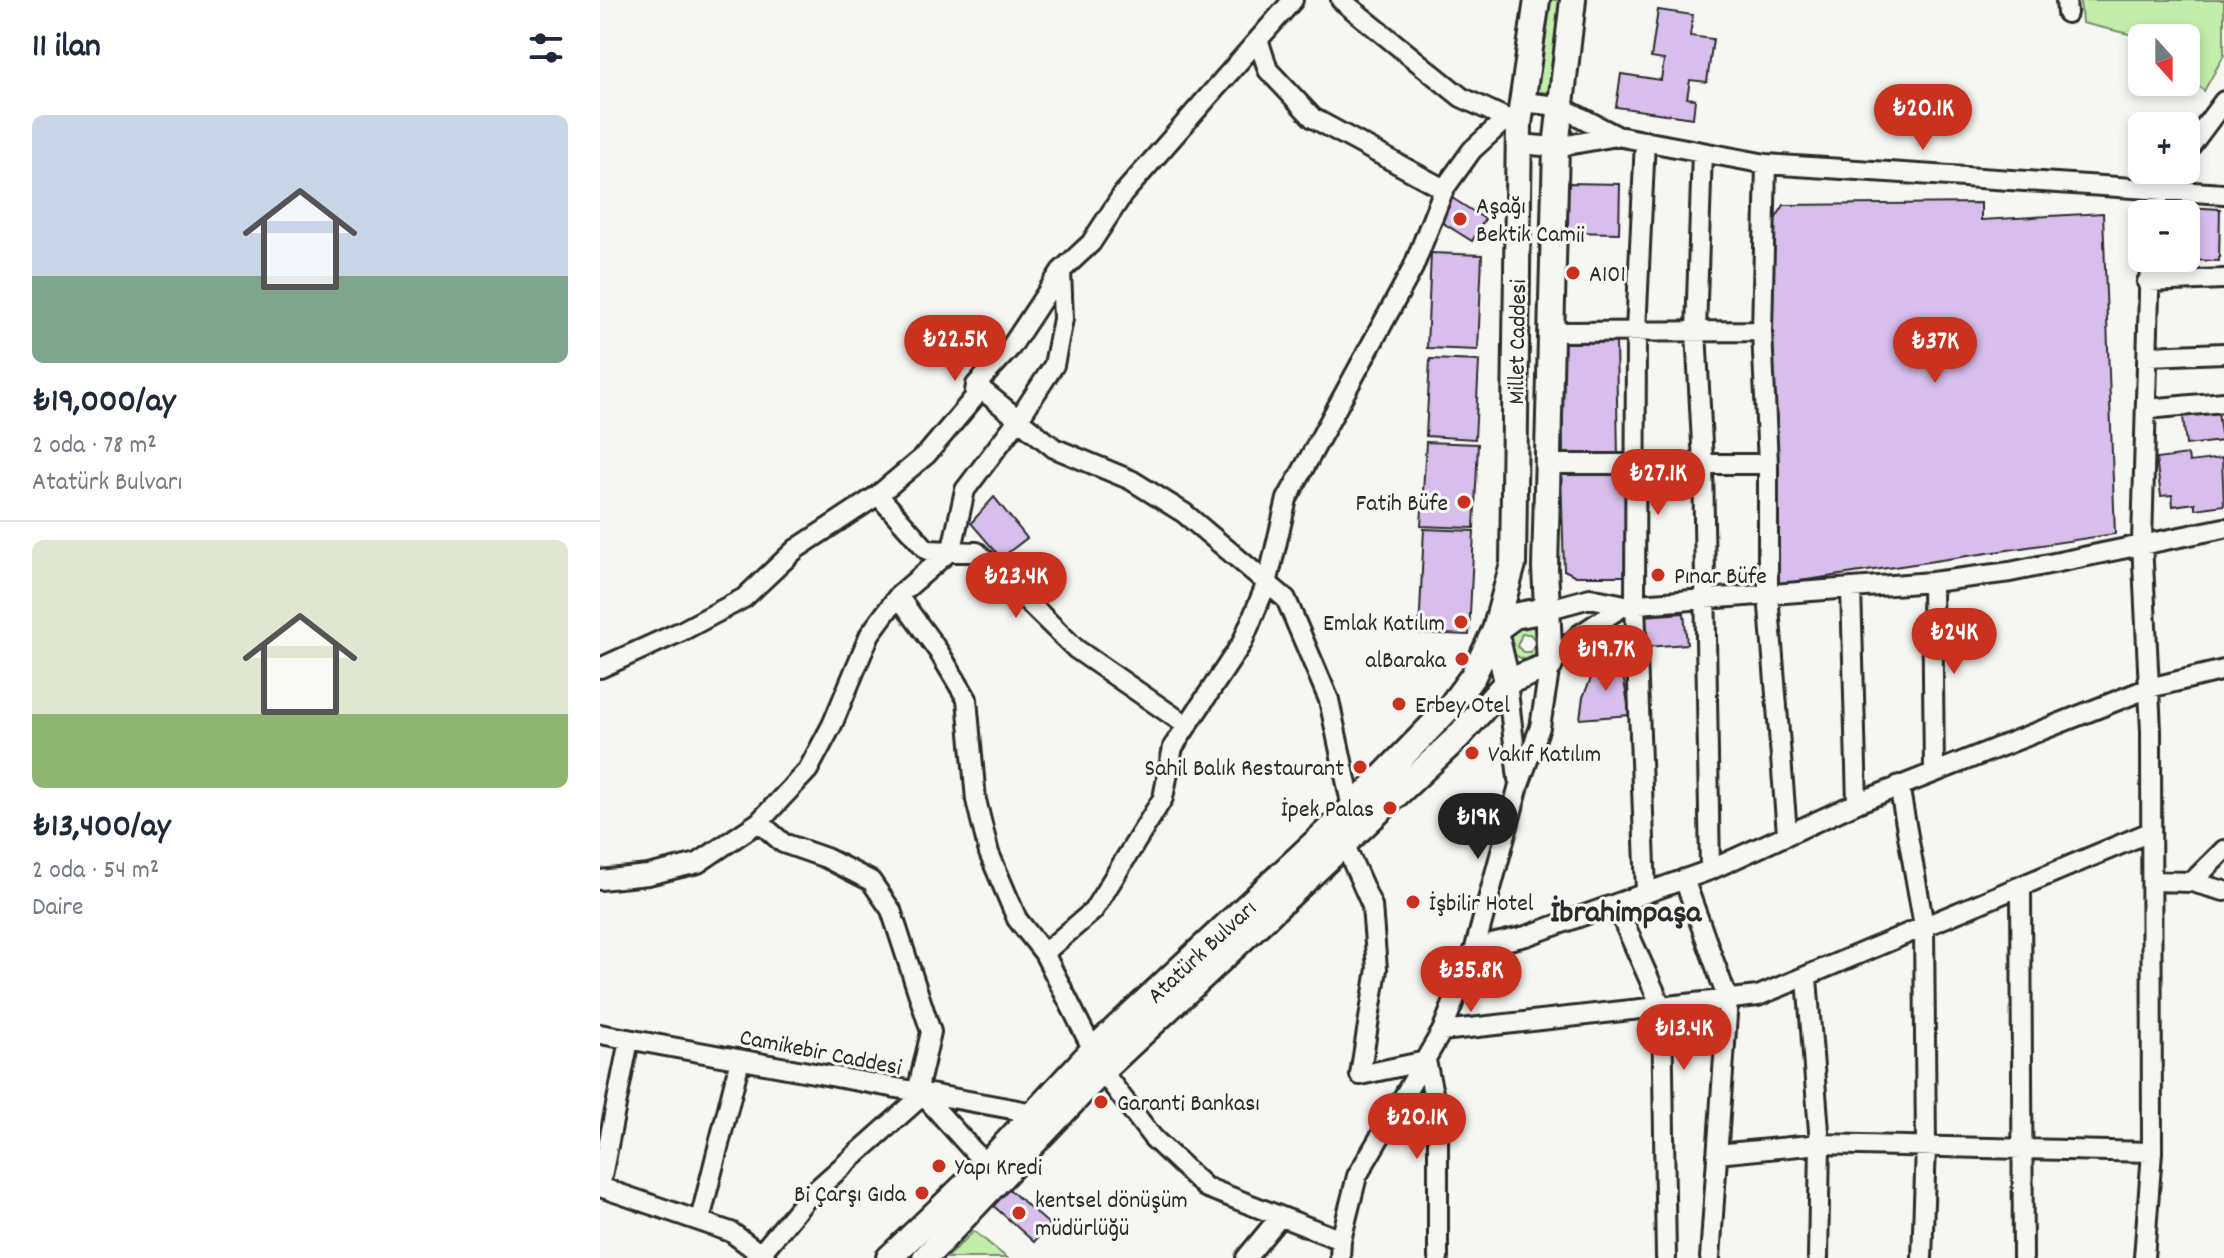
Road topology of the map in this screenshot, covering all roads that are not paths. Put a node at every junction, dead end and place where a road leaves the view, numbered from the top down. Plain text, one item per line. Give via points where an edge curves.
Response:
1 (1293, 0) edge
2 (1341, 0) edge
3 (1537, 0) edge
4 (1573, 0) edge
5 (1259, 42) junction
6 (2224, 101) edge
7 (1559, 106) junction
8 (1516, 122) junction
9 (2200, 133) edge
10 (1617, 136) junction
11 (1645, 141) junction
12 (1556, 147) junction
13 (1702, 152) junction
14 (1766, 164) junction
15 (2162, 184) edge
16 (2160, 187) junction
17 (1444, 189) junction
18 (2224, 194) edge
19 (2158, 200) edge
20 (1061, 271) junction
21 (2148, 272) edge
22 (2224, 279) edge
23 (2147, 282) junction
24 (1636, 331) junction
25 (1696, 331) junction
26 (1762, 331) junction
27 (1551, 332) junction
28 (2224, 353) edge
29 (2148, 356) junction
30 (976, 385) junction
31 (2224, 402) edge
32 (2147, 409) junction
33 (1018, 420) junction
34 (1638, 463) junction
35 (1703, 463) junction
36 (1548, 464) junction
37 (1768, 464) junction
38 (878, 495) junction
39 (2224, 528) edge
40 (2142, 542) junction
41 (952, 549) junction
42 (1268, 580) junction
43 (1932, 582) junction
44 (1851, 588) junction
45 (1768, 594) junction
46 (898, 596) junction
47 (1705, 599) junction
48 (1630, 604) junction
49 (1546, 610) junction
50 (1495, 630) junction
51 (1550, 665) junction
52 (600, 667) edge
53 (2224, 670) edge
54 (1507, 682) junction
55 (2149, 688) junction
56 (1186, 725) junction
57 (1934, 771) junction
58 (1519, 785) junction
59 (1899, 785) junction
60 (1857, 803) junction
61 (1352, 808) junction
62 (759, 822) junction
63 (2150, 832) junction
64 (1787, 833) junction
65 (1344, 843) junction
66 (2224, 850) edge
67 (1710, 870) junction
68 (1684, 879) junction
69 (600, 880) edge
70 (2153, 881) junction
71 (2192, 882) junction
72 (2021, 888) junction
73 (2224, 891) edge
74 (1646, 892) junction
75 (1616, 905) junction
76 (1924, 926) junction
77 (1475, 948) junction
78 (1044, 953) junction
79 (1807, 978) junction
80 (1728, 1000) junction
81 (1662, 1008) junction
82 (1442, 1031) junction
83 (600, 1034) edge
84 (629, 1040) junction
85 (740, 1060) junction
86 (1098, 1060) junction
87 (1426, 1061) junction
88 (923, 1095) junction
89 (1034, 1113) junction
90 (1820, 1144) junction
91 (1926, 1146) junction
92 (2021, 1149) junction
93 (2152, 1152) junction
94 (1717, 1154) junction
95 (986, 1165) junction
96 (600, 1187) edge
97 (1279, 1218) junction
98 (700, 1220) junction
99 (1341, 1249) edge
100 (761, 1257) edge
101 (889, 1258) edge
102 (925, 1258) edge
103 (1246, 1258) edge
104 (1438, 1258) edge
105 (1666, 1258) edge
106 (1710, 1258) edge
107 (1818, 1258) edge
108 (1922, 1258) edge
109 (2023, 1258) edge
110 (2144, 1258) edge

1 - 5 street
2 - 8 street via 1461,97
3 - 8 main road, Millet Caddesi
4 - 7 main road, Millet Caddesi
5 - 17 street via 1268,70 1313,118
5 - 20 street via 1123,194 1091,243
6 - 9 street
7 - 8 street
7 - 10 street
7 - 12 main road, Millet Caddesi
8 - 12 street
8 - 17 street via 1472,150
8 - 50 main road, Millet Caddesi via 1513,564
10 - 11 street
10 - 12 street
11 - 13 street
11 - 24 street
12 - 27 main road, Millet Caddesi
13 - 14 street
13 - 25 street
14 - 16 street
14 - 26 street
15 - 16 street
16 - 18 street
16 - 19 street
17 - 42 street via 1413,268 1287,499
20 - 30 street via 1011,347
20 - 33 street via 1063,319 1054,365
21 - 23 street
22 - 23 street
23 - 29 street
24 - 25 street
24 - 27 street
24 - 34 street
25 - 26 street
25 - 35 street
26 - 37 street
27 - 36 main road, Millet Caddesi
28 - 29 street
29 - 32 street
30 - 33 street
30 - 38 street via 974,398 927,454
31 - 32 street
32 - 40 street
33 - 41 street via 965,490
33 - 42 street via 1054,448 1131,480 1184,513
34 - 35 street
34 - 36 street
34 - 48 street
35 - 37 street
35 - 47 street
36 - 49 main road, Millet Caddesi
37 - 45 street
38 - 41 street via 927,550
38 - 52 street via 796,549 744,598
39 - 40 street
40 - 43 street via 2010,572
40 - 55 street
41 - 46 street
41 - 56 street via 977,552 1076,649
42 - 56 street via 1242,643
42 - 61 street via 1286,599 1329,700
43 - 44 street
43 - 57 street
44 - 45 street
44 - 60 street
45 - 47 street
45 - 64 street
46 - 62 street via 870,634 808,770
46 - 78 street via 967,699 976,800 989,853 1017,919
47 - 48 street
47 - 67 street
48 - 49 street via 1590,598
48 - 51 street via 1579,635
48 - 74 street
49 - 50 main road via 1514,616
49 - 51 main road, Millet Caddesi
50 - 54 main road, Millet Caddesi
50 - 61 main road, Atatürk Bulvarı via 1473,676 1450,707
51 - 54 main road
51 - 58 street via 1540,727
53 - 55 street
54 - 58 street
54 - 65 main road, Atatürk Bulvarı via 1458,737
55 - 57 street
55 - 63 street
56 - 78 street via 1173,747 1163,798 1120,873 1093,911
57 - 59 street
58 - 77 street
59 - 60 street
59 - 76 street
60 - 64 street
61 - 86 main road, Atatürk Bulvarı
62 - 69 street via 698,863
62 - 88 street via 783,843 871,881 891,910 931,1032 919,1084
63 - 70 street
63 - 72 street
64 - 67 street
65 - 86 main road, Atatürk Bulvarı
65 - 87 street via 1372,906 1377,969 1360,1075
66 - 71 street
67 - 68 street
68 - 74 street
68 - 80 street
70 - 71 street
70 - 93 street
71 - 73 street
72 - 76 street
72 - 92 street
74 - 75 street
75 - 77 street
75 - 81 street
76 - 79 street
76 - 91 street
77 - 82 street
78 - 86 street
79 - 80 street via 1758,996
79 - 90 street
80 - 81 street
80 - 94 street
81 - 82 street
81 - 105 street
82 - 87 street
83 - 84 street, Camikebir Caddesi
84 - 85 street, Camikebir Caddesi
84 - 96 street
85 - 88 street, Camikebir Caddesi
85 - 98 street
86 - 89 main road, Atatürk Bulvarı
86 - 97 street via 1153,1138 1205,1187
86 - 102 main road, Atatürk Bulvarı
87 - 99 street via 1357,1176
87 - 104 street via 1438,1116
88 - 89 street, Camikebir Caddesi
88 - 95 street
88 - 100 street via 808,1197
89 - 95 main road, Atatürk Bulvarı
90 - 91 street
90 - 94 street
90 - 107 street
91 - 92 street
91 - 108 street
92 - 93 street
92 - 109 street
93 - 110 street
94 - 106 street
95 - 101 main road, Atatürk Bulvarı
96 - 98 street
97 - 99 street
97 - 103 street
98 - 100 street via 731,1232

